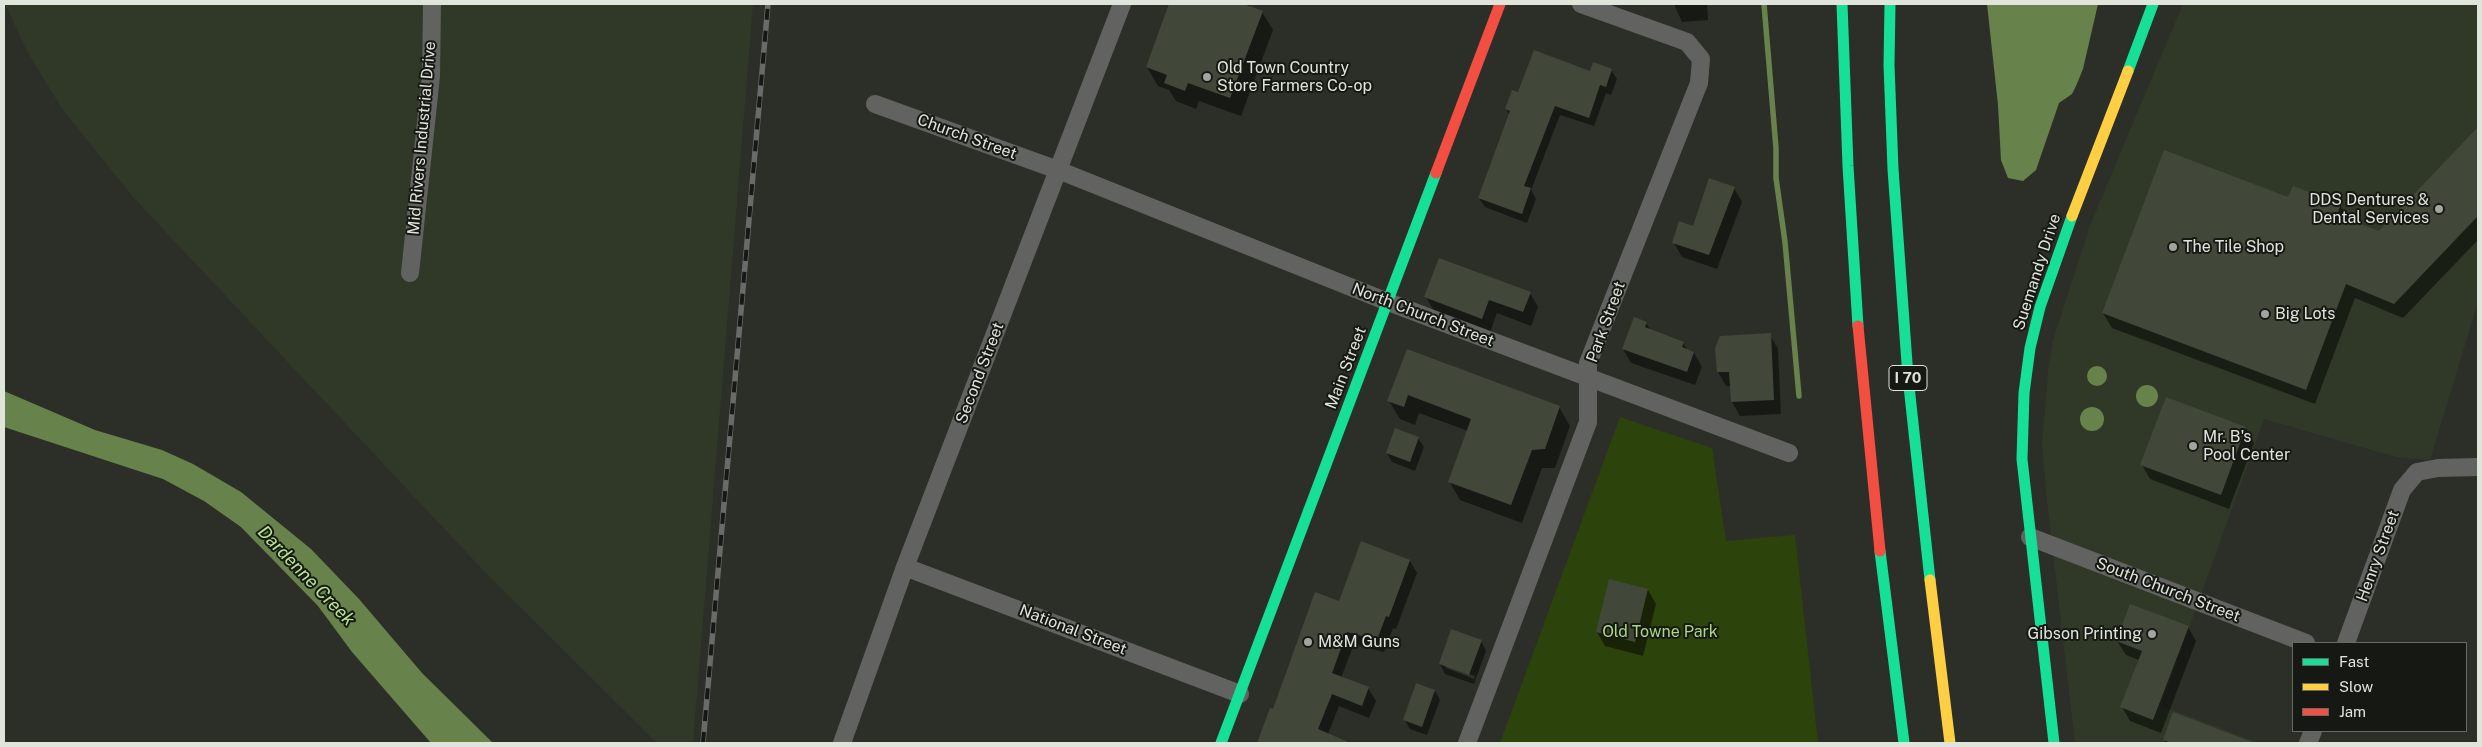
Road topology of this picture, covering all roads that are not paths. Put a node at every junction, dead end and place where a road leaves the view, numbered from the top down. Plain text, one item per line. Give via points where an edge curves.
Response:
1 (432, 4) edge
2 (1122, 4) edge
3 (1500, 4) edge
4 (1581, 4) edge
5 (1832, 4) edge
6 (1842, 4) edge
7 (1890, 4) edge
8 (2152, 4) edge
9 (1842, 54) junction
10 (875, 104) dead end
11 (1058, 170) junction
12 (410, 272) dead end
13 (1388, 302) junction
14 (1589, 379) junction
15 (1789, 453) dead end
16 (2478, 467) edge
17 (2030, 537) junction
18 (905, 567) junction
19 (2303, 642) edge
20 (2346, 642) edge
21 (1240, 694) junction
22 (842, 743) edge
23 (1221, 743) edge
24 (1467, 743) edge
25 (1904, 743) edge
26 (1950, 743) edge
27 (2054, 743) edge

1 - 12 street, Mid Rivers Industrial Drive via 431,76
2 - 11 street, Second Street
3 - 13 main road, Main Street
4 - 14 street, Park Street via 1687,42 1701,59 1699,83 1588,363
5 - 9 main road
6 - 9 main road
7 - 26 main road, I 70 via 1893,169 1908,377
8 - 17 main road, Suemandy Drive via 2038,315 2024,393 2022,459
9 - 25 main road via 1861,373
10 - 11 street, Church Street
11 - 13 street, North Church Street
11 - 18 street, Second Street
13 - 14 street, North Church Street
13 - 21 main road, Main Street
14 - 15 street, North Church Street
14 - 24 street, Park Street via 1588,422
16 - 20 street, Henry Street via 2417,472 2402,490
17 - 19 street, South Church Street
17 - 27 main road, Suemandy Drive
18 - 21 street, National Street
18 - 22 street, Second Street
21 - 23 main road, Main Street

